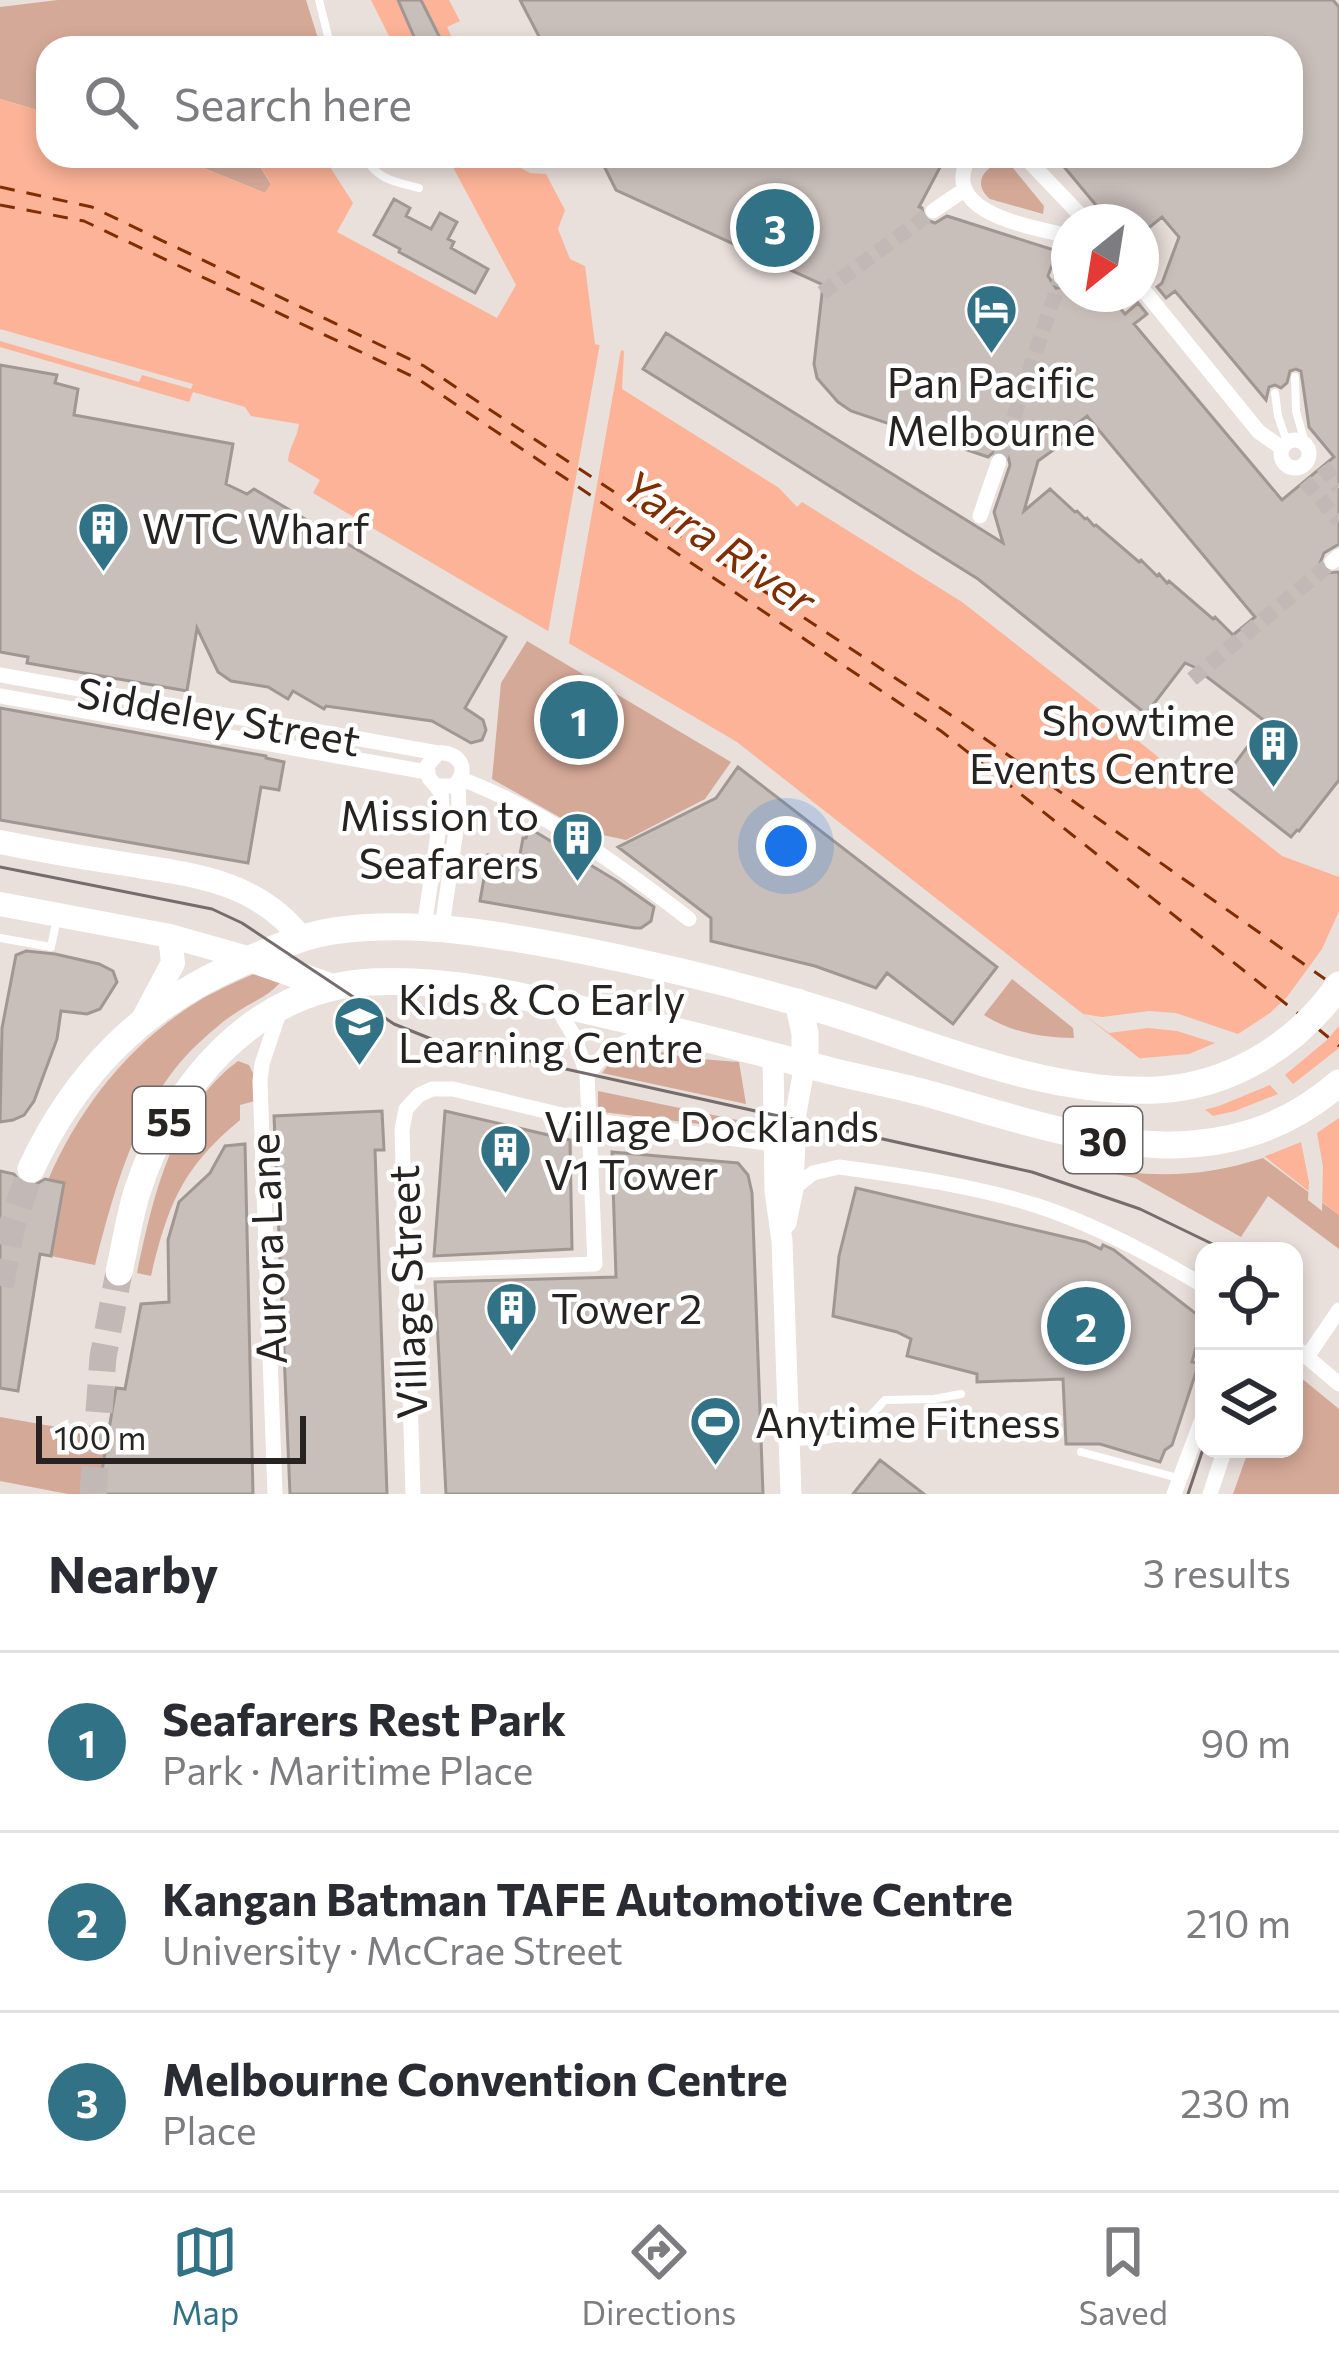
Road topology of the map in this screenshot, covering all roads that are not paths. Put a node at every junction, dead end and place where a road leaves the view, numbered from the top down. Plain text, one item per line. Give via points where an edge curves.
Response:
1 (319, 0) edge
2 (328, 36) edge
3 (372, 168) edge
4 (964, 168) edge
5 (1035, 168) edge
6 (419, 188) dead end
7 (964, 190) junction
8 (1070, 204) edge
9 (933, 211) tunnel mouth
10 (1051, 230) edge
11 (1159, 309) edge
12 (1294, 377) dead end
13 (1275, 393) dead end
14 (1295, 445) junction
15 (999, 460) tunnel mouth
16 (1323, 466) tunnel mouth
17 (1289, 467) junction
18 (1305, 481) tunnel mouth
19 (980, 516) dead end
20 (0, 675) edge
21 (0, 696) edge
22 (318, 733) junction
23 (314, 752) junction
24 (438, 753) junction
25 (432, 779) junction
26 (459, 781) junction
27 (0, 842) edge
28 (443, 854) junction
29 (0, 904) edge
30 (58, 915) junction
31 (689, 919) dead end
32 (433, 927) junction
33 (170, 936) junction
34 (0, 938) edge
35 (301, 938) junction
36 (251, 958) junction
37 (1339, 985) edge
38 (331, 987) junction
39 (797, 1002) junction
40 (554, 1003) junction
41 (281, 1007) junction
42 (141, 1023) junction
43 (662, 1027) junction
44 (773, 1055) junction
45 (805, 1064) junction
46 (587, 1075) junction
47 (1339, 1083) edge
48 (588, 1120) junction
49 (775, 1144) junction
50 (31, 1169) tunnel mouth
51 (793, 1190) junction
52 (782, 1241) junction
53 (404, 1271) junction
54 (118, 1272) tunnel mouth
55 (1195, 1281) edge
56 (1339, 1310) edge
57 (1303, 1350) edge
58 (1303, 1354) edge
59 (1339, 1384) edge
60 (961, 1394) dead end
61 (910, 1399) junction
62 (921, 1408) dead end
63 (1195, 1437) edge
64 (789, 1442) junction
65 (1081, 1452) dead end
66 (1222, 1458) edge
67 (1176, 1486) edge
68 (274, 1494) edge
69 (413, 1494) edge
70 (791, 1494) edge
71 (1210, 1494) edge

1 - 2 lane
3 - 6 lane
4 - 7 street
5 - 8 street
7 - 9 street
7 - 10 street via 980,207
11 - 14 street via 1259,431
12 - 14 lane
13 - 14 lane
14 - 16 street
14 - 17 street via 1281,457
14 - 17 street via 1309,458
15 - 19 street
17 - 18 street
20 - 22 street, Siddeley Street
21 - 23 street, Siddeley Street
22 - 23 street
22 - 24 street, Siddeley Street
23 - 25 street, Siddeley Street
24 - 25 street
24 - 26 street via 459,759
25 - 26 street via 448,788
25 - 28 street via 441,794
26 - 28 street via 459,810
26 - 31 street via 572,836
27 - 35 main road via 212,879 274,910
28 - 32 street
29 - 30 main road, 30
30 - 33 main road, 30
30 - 34 lane via 52,947
32 - 35 highway, 30
32 - 39 highway, 30 via 661,966
33 - 36 main road, 30
33 - 42 main road via 173,964
35 - 36 highway, 55
35 - 38 highway
36 - 38 highway, 30
36 - 42 highway, 55
37 - 39 highway, 30 via 1280,1046 1209,1082 1157,1090 1062,1082
38 - 40 highway, 30 via 445,984
38 - 41 highway, 55
39 - 44 highway
39 - 45 highway
40 - 43 highway, 30
40 - 46 street
41 - 54 highway, 55 via 219,1052 176,1109 137,1192
41 - 68 street, Aurora Lane via 260,1081
42 - 50 highway, 55 via 81,1082
43 - 44 highway, 30
43 - 46 street via 612,1048
44 - 45 highway, 30
44 - 49 street
45 - 47 highway, 30 via 1078,1136 1151,1146 1265,1128
45 - 51 street
46 - 48 street
48 - 49 street
48 - 53 street via 596,1271
48 - 53 street, Village Street via 453,1089 419,1095 402,1130
49 - 52 street
51 - 52 street
51 - 55 street via 813,1173 839,1167 1005,1197 1082,1223
52 - 64 street
53 - 69 street, Village Street
56 - 57 street
58 - 59 street
60 - 61 lane
61 - 62 lane
61 - 64 lane via 885,1400 839,1439
63 - 67 street
64 - 70 street
65 - 67 lane
66 - 71 street

